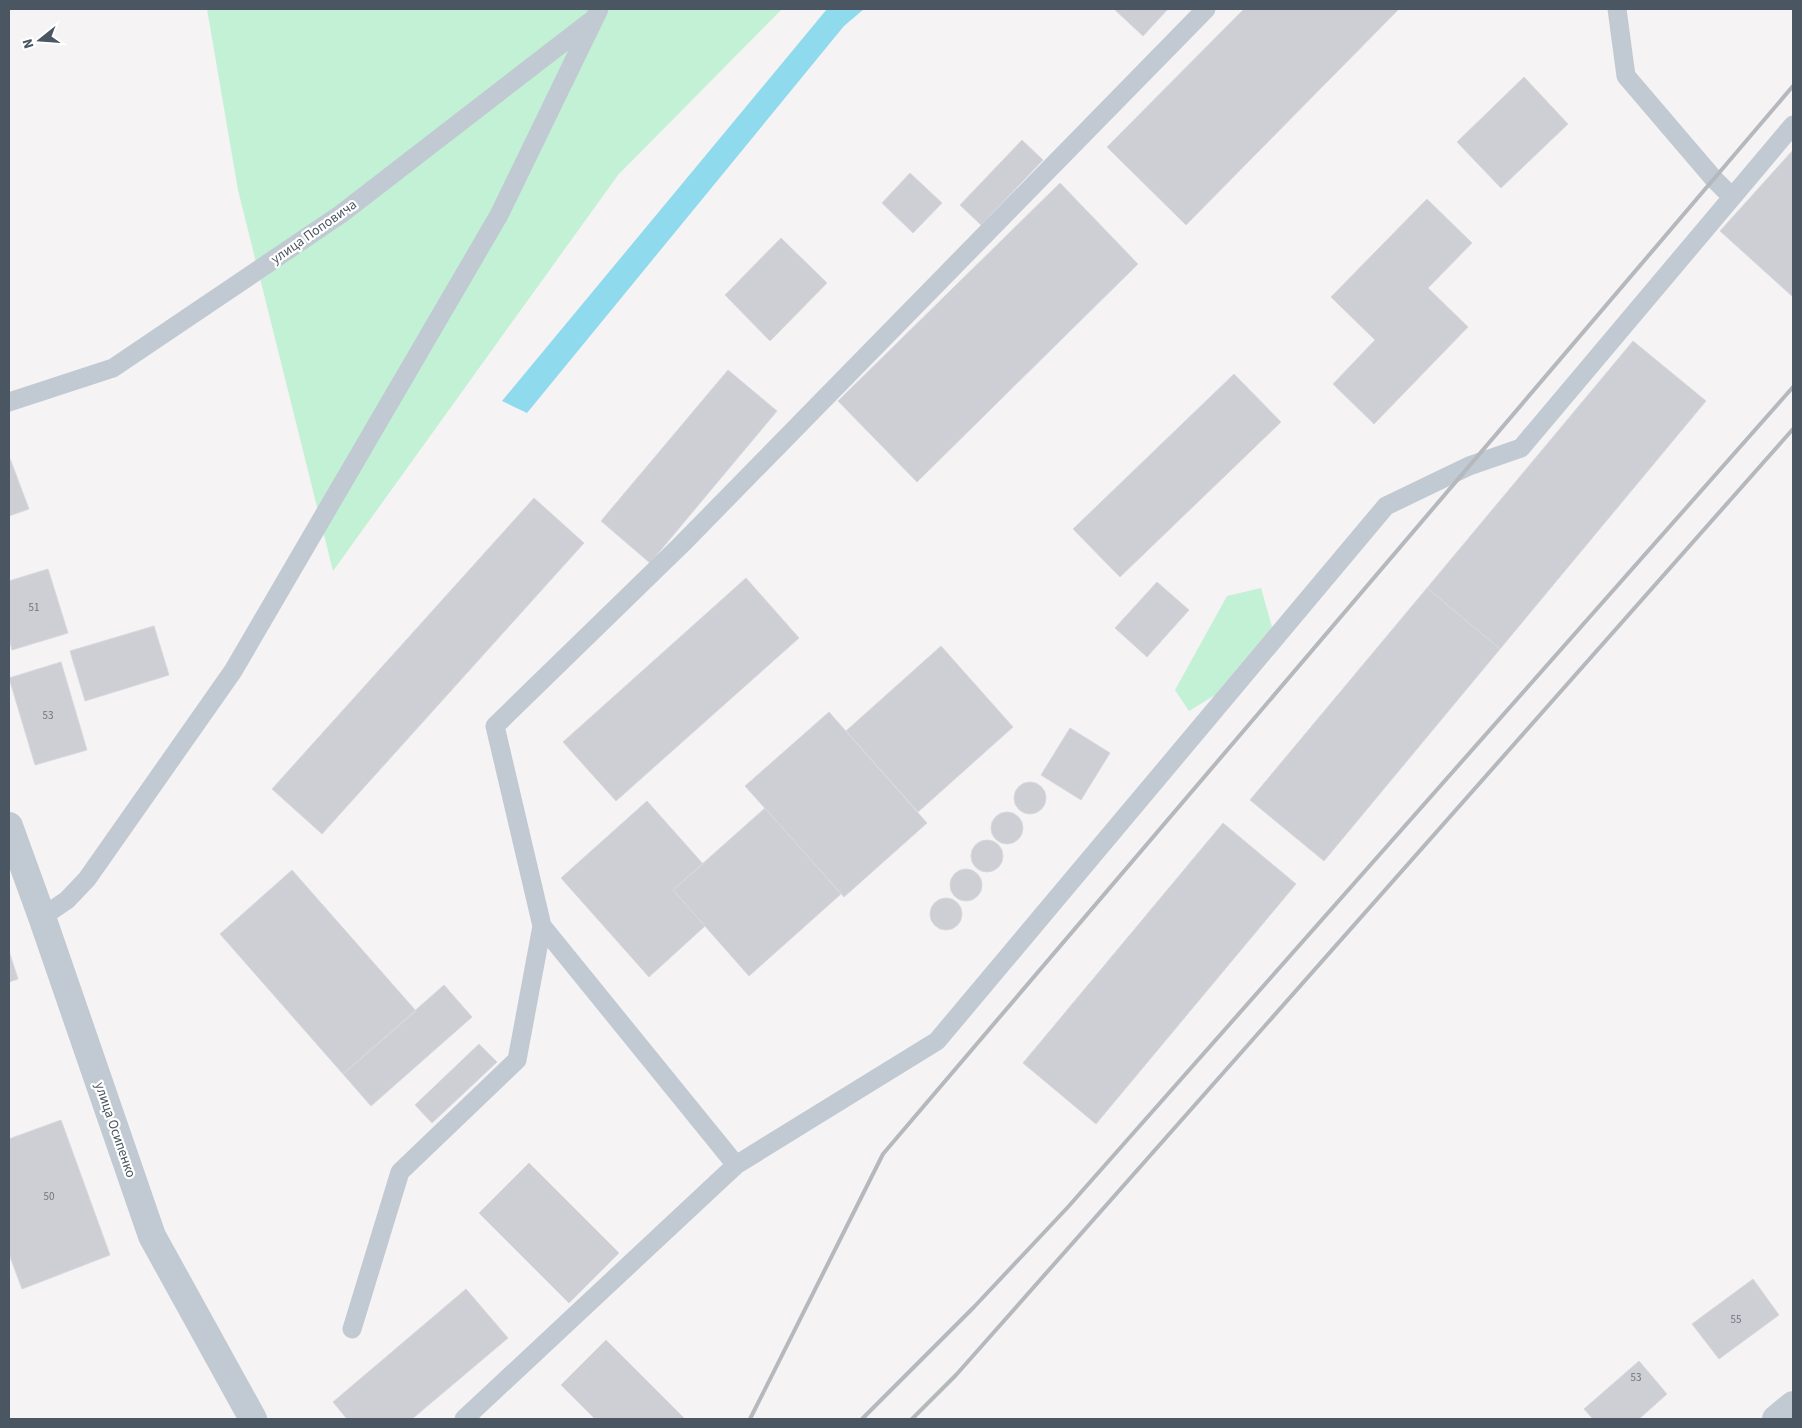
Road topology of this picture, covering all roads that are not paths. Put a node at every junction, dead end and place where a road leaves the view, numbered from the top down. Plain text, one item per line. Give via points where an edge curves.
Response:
1 (1206, 9) edge
2 (1617, 9) edge
3 (597, 14) edge
4 (1793, 125) edge
5 (1732, 198) junction
6 (9, 402) edge
7 (9, 826) edge
8 (17, 878) edge
9 (42, 917) junction
10 (542, 926) junction
11 (736, 1165) junction
12 (352, 1329) dead end
13 (1793, 1405) edge
14 (253, 1419) edge
15 (464, 1419) edge
16 (1776, 1419) edge

1 - 10 lane via 682,544 495,726
2 - 5 lane via 1626,76
3 - 6 lane, улица Поповича via 341,214 113,368
3 - 9 lane via 499,215 233,671 86,879 67,900
4 - 5 lane
5 - 11 lane via 1521,448 1469,466 1386,506 937,1041
7 - 8 street, улица Осипенко
8 - 9 street, улица Осипенко
9 - 14 street, улица Осипенко via 152,1236
10 - 11 lane
10 - 12 lane via 516,1060 400,1172
11 - 15 lane
13 - 16 street

